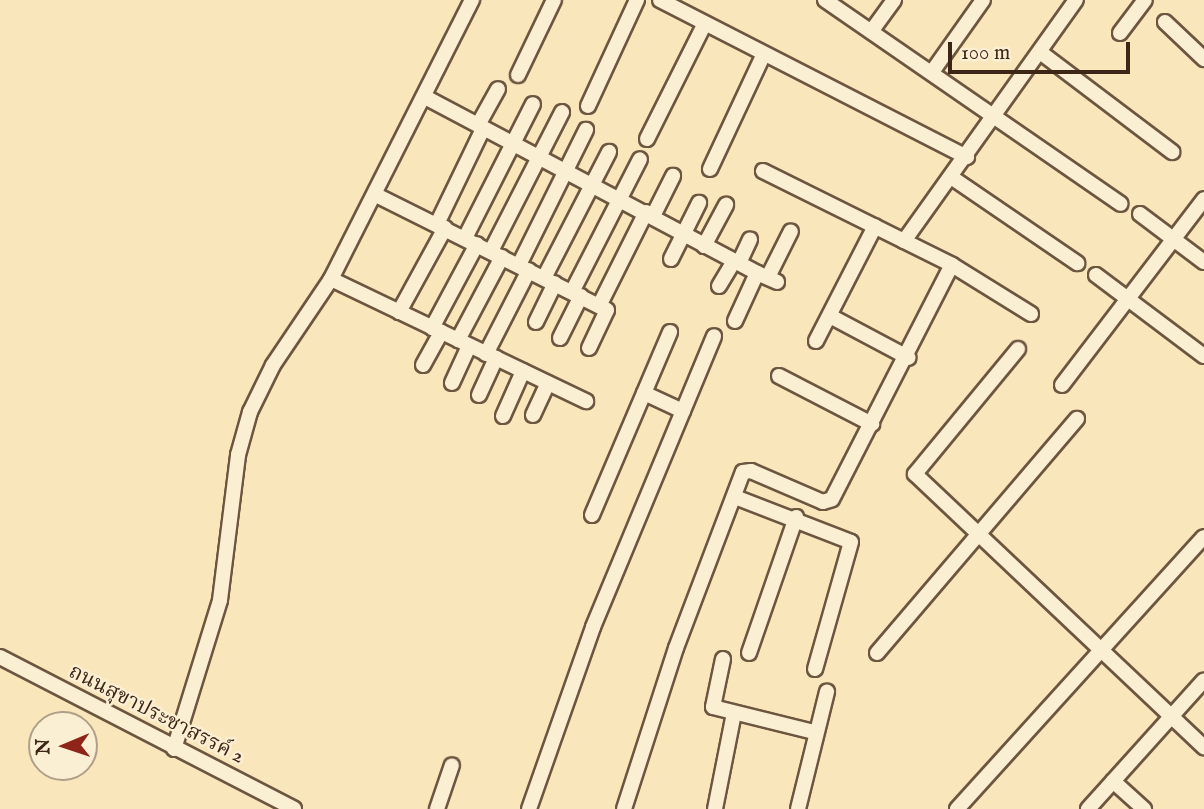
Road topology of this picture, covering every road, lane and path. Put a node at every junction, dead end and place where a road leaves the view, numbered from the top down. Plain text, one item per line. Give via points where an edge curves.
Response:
1 (472, 0) edge
2 (554, 0) edge
3 (637, 0) edge
4 (660, 0) edge
5 (825, 0) edge
6 (894, 0) edge
7 (983, 0) edge
8 (1076, 0) edge
9 (1144, 0) edge
10 (1165, 22) dead end
11 (704, 25) junction
12 (873, 29) junction
13 (1120, 33) dead end
14 (1040, 52) junction
15 (763, 56) junction
16 (1204, 59) edge
17 (932, 72) junction
18 (518, 75) dead end
19 (498, 89) dead end
20 (425, 97) junction
21 (533, 104) dead end
22 (588, 106) dead end
23 (562, 112) dead end
24 (996, 118) junction
25 (481, 127) junction
26 (586, 130) dead end
27 (647, 139) dead end
28 (513, 143) junction
29 (609, 152) dead end
30 (1172, 152) dead end
31 (539, 156) junction
32 (967, 156) junction
33 (640, 159) dead end
34 (710, 169) dead end
35 (566, 171) junction
36 (763, 171) dead end
37 (673, 176) dead end
38 (951, 177) junction
39 (593, 185) junction
40 (376, 195) junction
41 (620, 199) junction
42 (1204, 199) edge
43 (698, 203) dead end
44 (1121, 204) dead end
45 (726, 205) dead end
46 (649, 214) junction
47 (1140, 214) dead end
48 (441, 226) junction
49 (875, 226) junction
50 (791, 230) dead end
51 (684, 234) junction
52 (1172, 238) junction
53 (750, 239) dead end
54 (471, 241) junction
55 (904, 241) junction
56 (704, 246) junction
57 (497, 254) junction
58 (671, 259) dead end
59 (737, 262) junction
60 (1204, 262) edge
61 (1077, 263) dead end
62 (952, 265) junction
63 (524, 268) junction
64 (1096, 275) dead end
65 (767, 277) junction
66 (331, 279) junction
67 (549, 281) junction
68 (719, 286) dead end
69 (577, 294) junction
70 (1126, 296) junction
71 (599, 306) junction
72 (399, 312) junction
73 (1031, 314) dead end
74 (830, 316) junction
75 (736, 321) dead end
76 (536, 322) dead end
77 (436, 330) junction
78 (670, 332) dead end
79 (714, 336) dead end
80 (560, 338) dead end
81 (816, 341) dead end
82 (463, 343) junction
83 (589, 348) dead end
84 (1018, 349) dead end
85 (491, 356) junction
86 (1204, 356) edge
87 (909, 358) junction
88 (423, 365) dead end
89 (523, 371) junction
90 (779, 376) dead end
91 (452, 383) dead end
92 (548, 383) junction
93 (1062, 385) dead end
94 (644, 393) junction
95 (479, 396) dead end
96 (586, 401) dead end
97 (683, 411) junction
98 (533, 415) dead end
99 (503, 416) dead end
100 (1077, 419) dead end
101 (872, 424) junction
102 (735, 497) junction
103 (592, 515) dead end
104 (796, 517) junction
105 (977, 534) junction
106 (1204, 537) edge
107 (1103, 651) junction
108 (749, 653) dead end
109 (877, 653) dead end
110 (0, 657) edge
111 (723, 659) dead end
112 (814, 669) dead end
113 (1204, 680) edge
114 (827, 692) dead end
115 (734, 713) junction
116 (1170, 715) junction
117 (814, 732) junction
118 (1204, 747) edge
119 (174, 749) junction
120 (452, 765) dead end
121 (1113, 780) junction
122 (294, 809) edge
123 (437, 809) edge
124 (529, 809) edge
125 (624, 809) edge
126 (715, 809) edge
127 (798, 809) edge
128 (957, 809) edge
129 (1088, 809) edge
130 (1144, 809) edge

1 - 20 street
2 - 18 street
3 - 22 street
4 - 11 street
5 - 12 street
6 - 12 street
7 - 17 street
8 - 14 street
9 - 13 street
10 - 16 street
11 - 15 street
11 - 27 street
12 - 17 street
14 - 24 street
14 - 30 street
15 - 32 street
15 - 34 street
17 - 24 street
19 - 25 street
20 - 25 street
20 - 40 street
21 - 28 street
23 - 31 street
24 - 32 street
24 - 44 street
25 - 28 street
25 - 48 street
26 - 35 street
28 - 31 street
28 - 54 street
29 - 39 street
31 - 35 street
31 - 57 street
32 - 38 street
33 - 41 street
35 - 39 street
35 - 63 street
36 - 49 street
37 - 46 street
38 - 55 street
38 - 61 street
39 - 41 street
39 - 67 street
40 - 48 street
40 - 66 street
41 - 46 street
41 - 69 street
42 - 52 street
43 - 51 street
45 - 56 street
46 - 51 street
46 - 71 street
47 - 52 street
48 - 54 street
48 - 72 street
49 - 55 street
49 - 74 street
50 - 65 street
51 - 56 street
51 - 58 street
52 - 60 street
52 - 70 street
53 - 59 street
54 - 57 street
54 - 77 street
55 - 62 street
56 - 59 street
57 - 63 street
57 - 82 street
59 - 65 street
59 - 68 street
62 - 73 street
62 - 87 street
63 - 67 street
63 - 85 street
64 - 70 street
65 - 75 street
66 - 72 street
66 - 119 street via 273,365 250,412 238,455 220,600
67 - 69 street
67 - 76 street
69 - 71 street
69 - 80 street
70 - 86 street
70 - 93 street
71 - 83 street via 607,310
72 - 77 street
74 - 81 street
74 - 87 street
77 - 82 street
77 - 88 street
78 - 94 street
79 - 97 street
82 - 85 street
82 - 91 street
84 - 105 street via 915,474
85 - 89 street
85 - 95 street
87 - 101 street
89 - 92 street
89 - 99 street
90 - 101 street
92 - 96 street
92 - 98 street
94 - 97 street
94 - 103 street
97 - 124 street via 593,627
100 - 105 street
101 - 102 street via 832,499 822,502 751,471 743,472
102 - 104 street
102 - 125 street via 676,648
104 - 108 street
104 - 112 street via 851,542
105 - 107 street
105 - 109 street
106 - 107 street
107 - 116 street
107 - 128 street
110 - 119 street, ถนนสุขาประชาสรรค์ 2
111 - 115 street via 711,700 713,707
113 - 116 street
114 - 117 street
115 - 117 street
115 - 126 street
116 - 118 street
116 - 121 street
117 - 127 street
119 - 122 street, ถนนสุขาประชาสรรค์ 2
120 - 123 street
121 - 129 street
121 - 130 street

